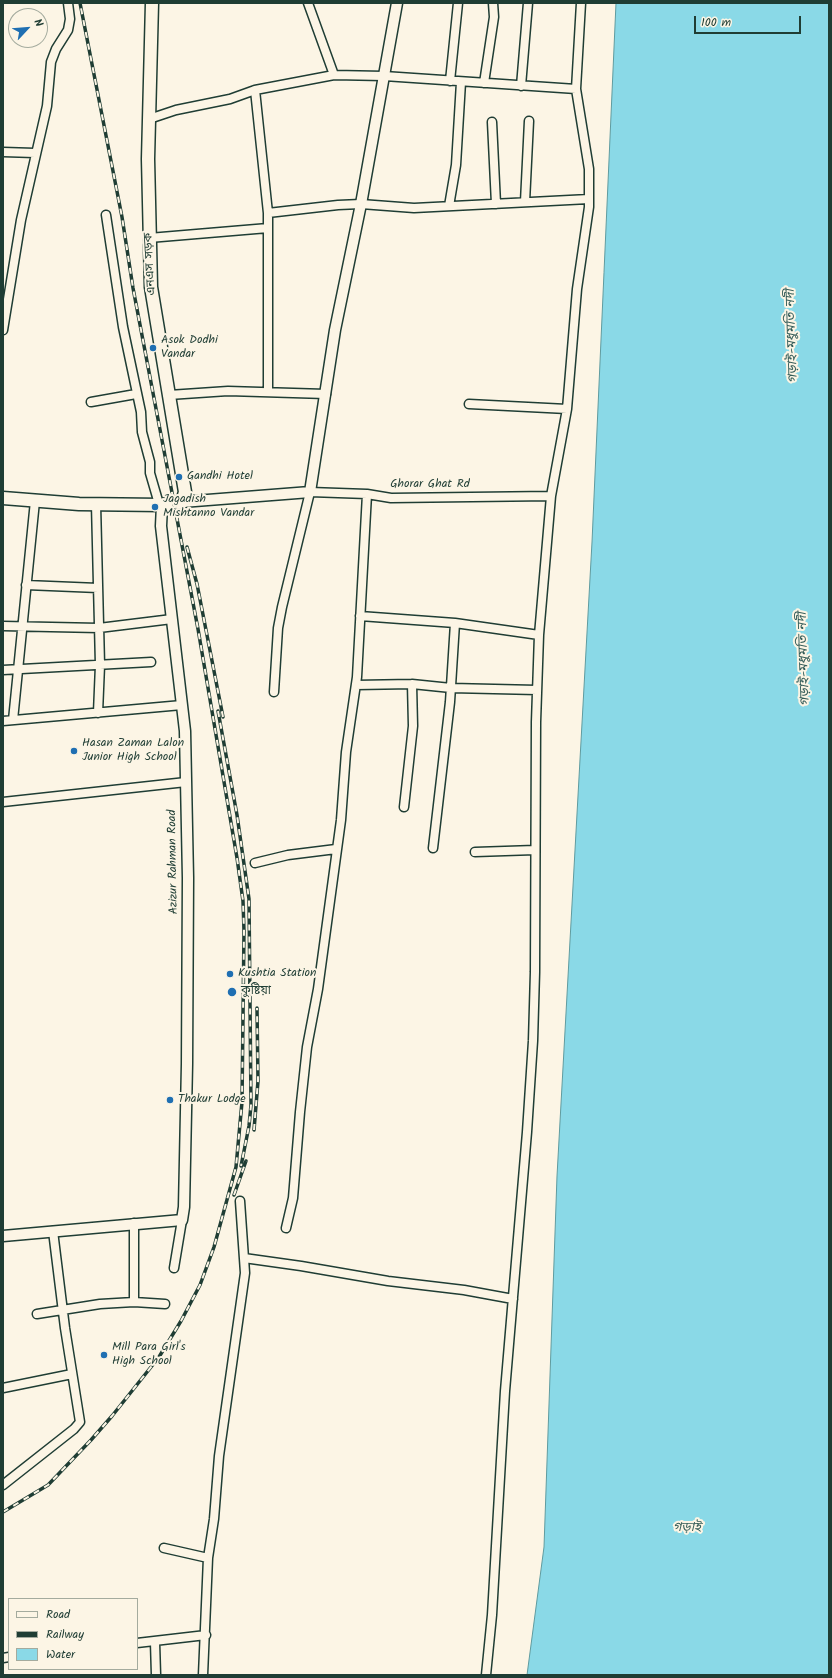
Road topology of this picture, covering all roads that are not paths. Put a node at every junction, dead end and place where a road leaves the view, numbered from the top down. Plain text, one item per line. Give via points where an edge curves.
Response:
1 (68, 3) edge
2 (152, 3) edge
3 (308, 3) edge
4 (397, 3) edge
5 (458, 3) edge
6 (493, 3) edge
7 (528, 3) edge
8 (581, 3) edge
9 (334, 75) junction
10 (384, 76) junction
11 (450, 81) junction
12 (461, 82) junction
13 (484, 83) junction
14 (521, 86) junction
15 (576, 89) junction
16 (256, 90) junction
17 (149, 119) junction
18 (529, 121) dead end
19 (492, 122) dead end
20 (3, 152) edge
21 (35, 153) junction
22 (589, 198) junction
23 (525, 202) junction
24 (361, 204) junction
25 (496, 204) junction
26 (449, 206) junction
27 (268, 213) junction
28 (106, 215) dead end
29 (268, 228) junction
30 (149, 238) junction
31 (3, 330) edge
32 (268, 392) junction
33 (136, 394) junction
34 (326, 394) junction
35 (169, 395) junction
36 (91, 402) dead end
37 (469, 404) dead end
38 (567, 410) junction
39 (310, 492) junction
40 (367, 494) junction
41 (551, 496) junction
42 (3, 498) edge
43 (35, 501) junction
44 (182, 502) junction
45 (96, 504) junction
46 (160, 505) junction
47 (26, 585) junction
48 (98, 588) junction
49 (360, 616) junction
50 (172, 619) junction
51 (455, 623) junction
52 (3, 626) edge
53 (21, 626) junction
54 (99, 628) junction
55 (539, 636) junction
56 (151, 662) dead end
57 (100, 665) junction
58 (18, 669) junction
59 (3, 670) edge
60 (412, 684) junction
61 (356, 685) junction
62 (451, 688) junction
63 (537, 690) junction
64 (274, 692) dead end
65 (182, 705) junction
66 (98, 712) junction
67 (13, 720) junction
68 (3, 721) edge
69 (186, 782) junction
70 (3, 802) edge
71 (404, 807) dead end
72 (433, 848) dead end
73 (336, 849) junction
74 (534, 850) junction
75 (475, 852) dead end
76 (255, 863) dead end
77 (240, 1201) dead end
78 (182, 1220) junction
79 (134, 1223) junction
80 (286, 1228) dead end
81 (53, 1231) junction
82 (3, 1235) edge
83 (244, 1258) junction
84 (174, 1268) dead end
85 (513, 1299) junction
86 (134, 1302) junction
87 (165, 1304) dead end
88 (63, 1309) junction
89 (37, 1314) dead end
90 (72, 1374) junction
91 (3, 1388) edge
92 (3, 1485) edge
93 (164, 1548) dead end
94 (208, 1558) junction
95 (206, 1635) junction
96 (155, 1642) junction
97 (138, 1643) edge
98 (156, 1675) edge
99 (203, 1675) edge
100 (486, 1675) edge

1 - 21 street via 68,30 51,62 47,106
2 - 17 main road, এনএস সড়ক
3 - 9 street
4 - 10 street
5 - 11 street
6 - 13 street via 494,17
7 - 14 street
8 - 15 street
9 - 10 street
9 - 16 street
10 - 11 street
10 - 24 street
11 - 12 street
12 - 13 street
12 - 26 street via 456,165
13 - 14 street
14 - 15 street
15 - 22 street via 588,169
16 - 17 street
16 - 27 street
17 - 30 main road, এনএস সড়ক
18 - 23 street
19 - 25 street
20 - 21 street
21 - 31 street
22 - 23 street
22 - 38 street via 576,289
23 - 25 street
24 - 26 street via 414,208
24 - 27 street
24 - 34 street via 335,330
25 - 26 street
27 - 29 street
28 - 33 street
29 - 30 street
29 - 32 street
30 - 35 main road, এনএস সড়ক via 151,287
32 - 34 street
32 - 35 street via 228,391
33 - 36 street
33 - 46 street via 150,473
34 - 39 street
35 - 44 main road, এনএস সড়ক via 185,492
37 - 38 street
38 - 41 street
39 - 40 street, Ghorar Ghat Rd
39 - 44 street
39 - 64 street via 278,628
40 - 41 street, Ghorar Ghat Rd via 391,498
40 - 49 street
41 - 55 street
42 - 43 main road
43 - 45 main road
43 - 47 street
44 - 46 main road
45 - 46 main road
45 - 48 street
46 - 50 street, Azizur Rahman Road
47 - 48 street
47 - 53 street
48 - 54 street
49 - 51 street
49 - 61 street
50 - 54 street
50 - 65 street, Azizur Rahman Road
51 - 55 street
51 - 62 street
52 - 53 street
53 - 54 street
53 - 58 street
54 - 57 street
55 - 63 street
56 - 57 street
57 - 58 street
57 - 66 street
58 - 59 street
58 - 67 street
60 - 61 street
60 - 62 street
60 - 71 street via 413,726
61 - 73 street
62 - 63 street
62 - 72 street
63 - 74 street
65 - 66 street
65 - 69 street, Azizur Rahman Road
66 - 67 street
67 - 68 street
69 - 70 street
69 - 78 street, Azizur Rahman Road via 187,1064
73 - 76 street via 288,855
73 - 80 street via 306,1062 293,1198
74 - 75 street
74 - 85 street via 533,1041
77 - 83 street
78 - 79 street
78 - 84 street
79 - 81 street
79 - 86 street
81 - 82 street
81 - 88 street
83 - 85 street
83 - 94 street via 245,1273 220,1449
85 - 100 street
86 - 87 street
86 - 88 street
88 - 89 street
88 - 90 street
90 - 91 street
90 - 92 street via 80,1422
93 - 94 street
94 - 95 street
95 - 96 street
95 - 99 street
96 - 97 street
96 - 98 street

